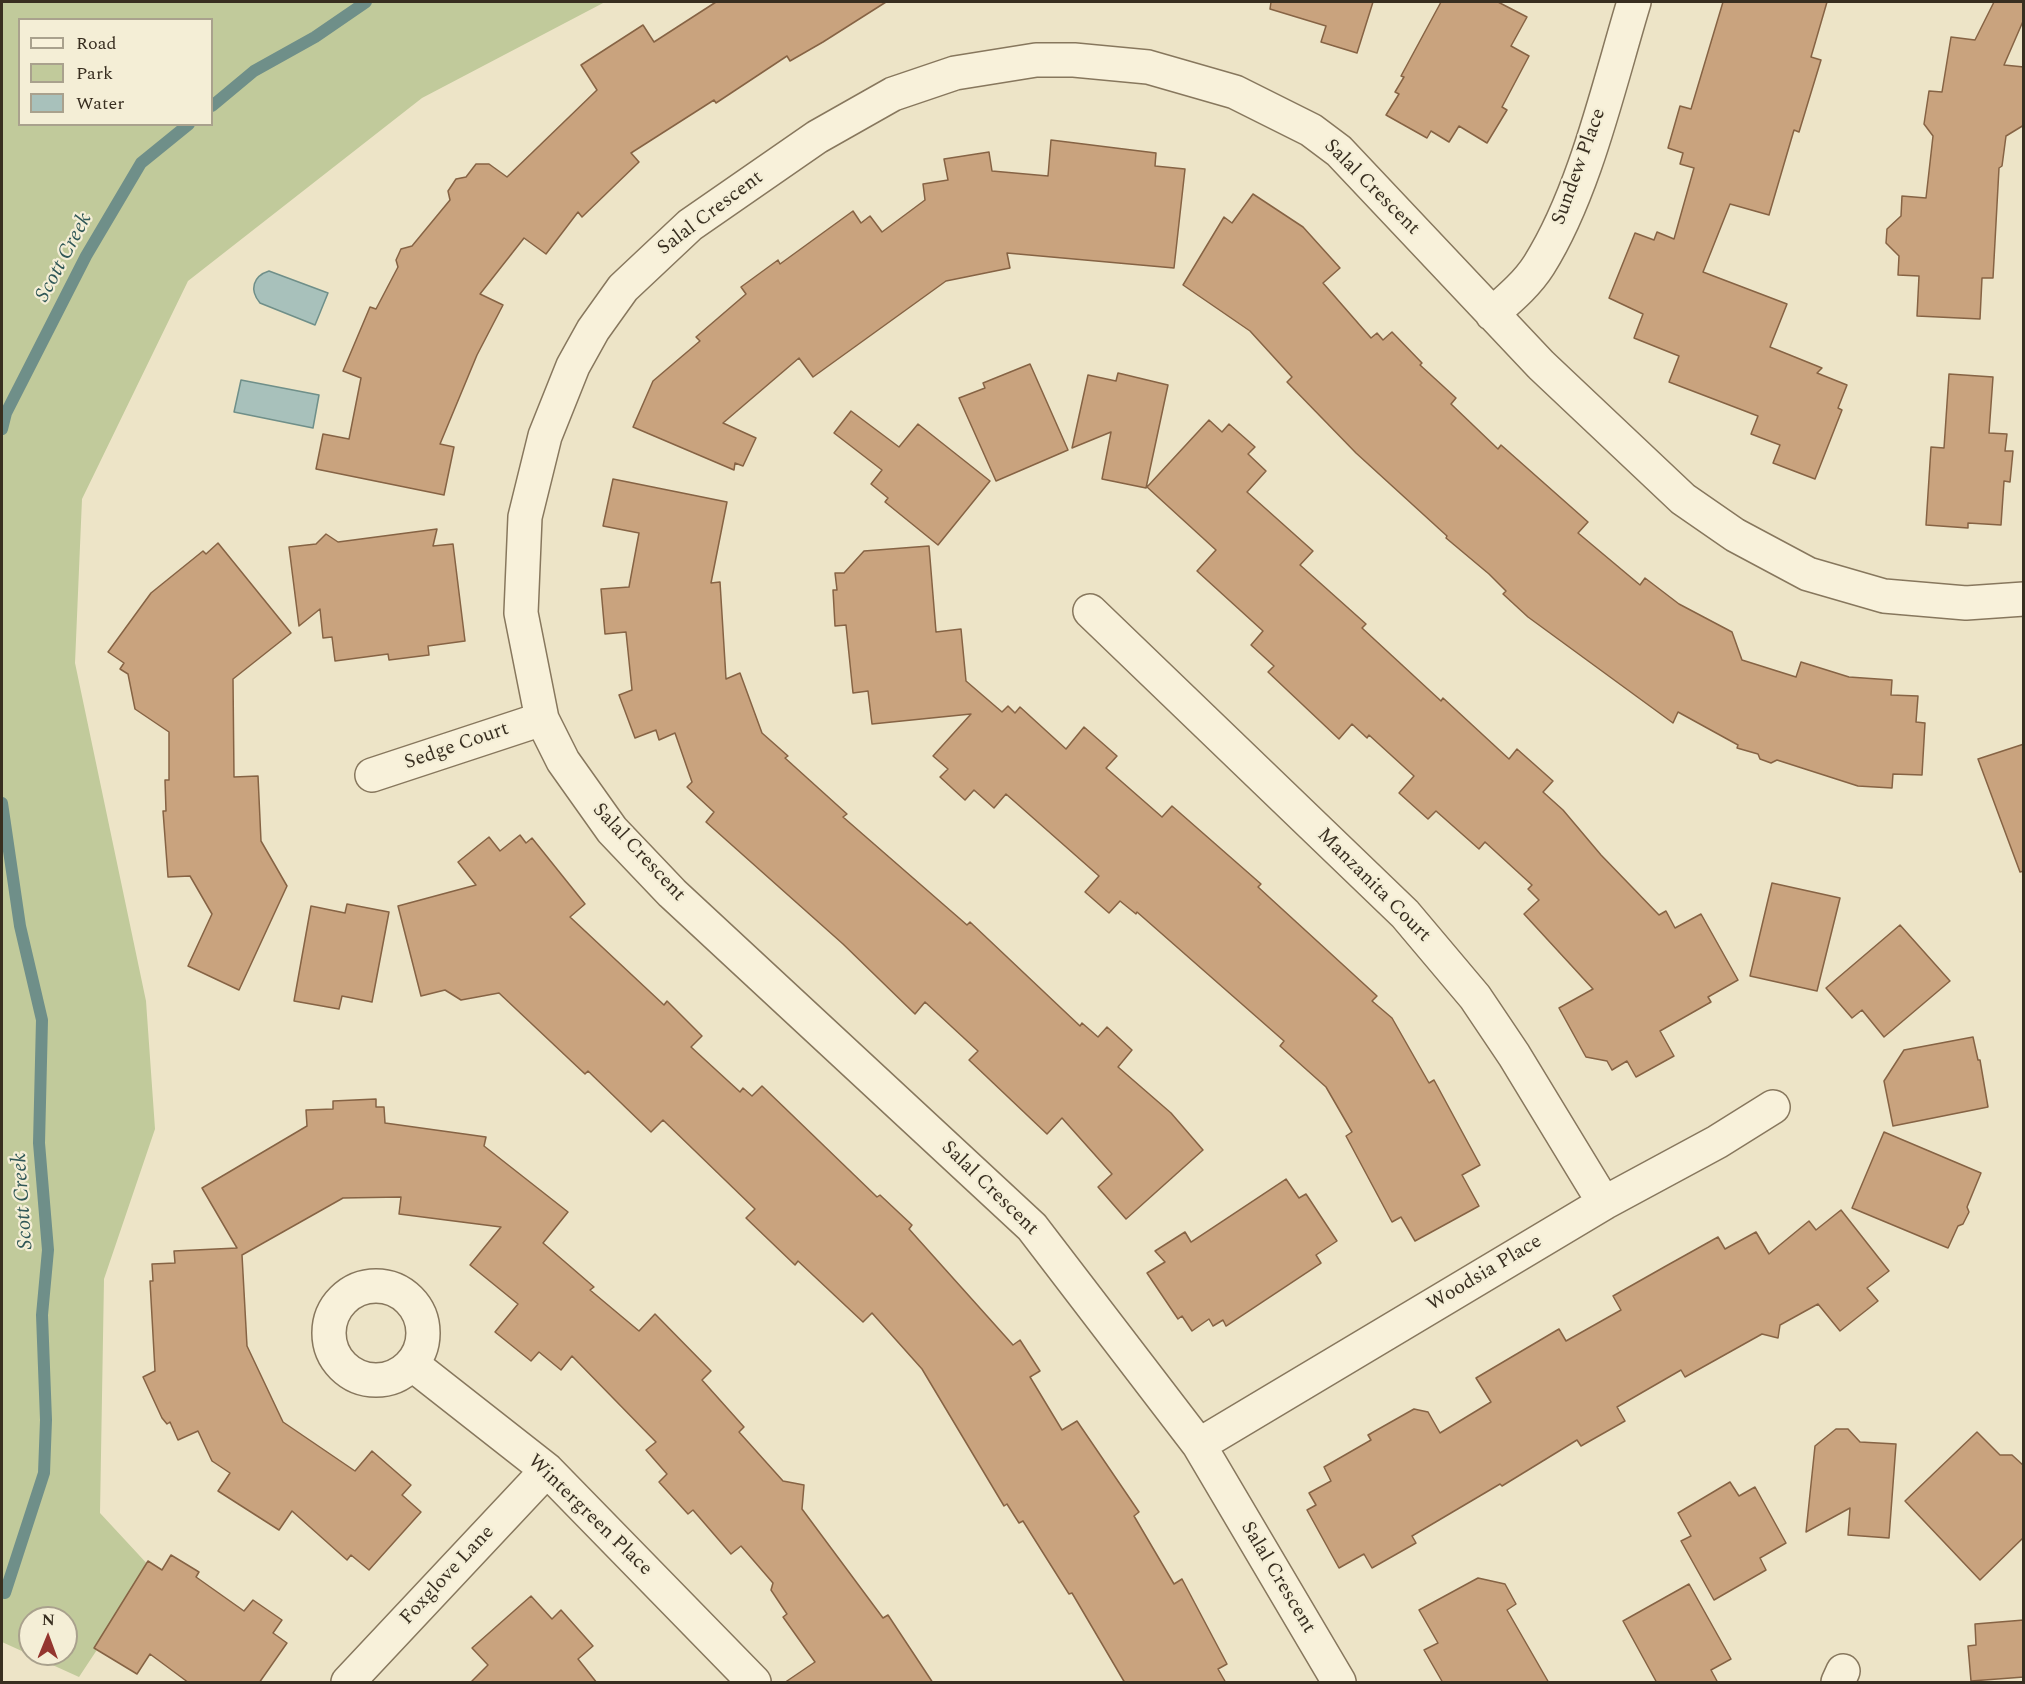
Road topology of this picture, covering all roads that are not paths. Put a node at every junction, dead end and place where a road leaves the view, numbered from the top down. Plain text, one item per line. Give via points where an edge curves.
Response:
1 (1634, 2) edge
2 (1492, 314) junction
3 (2024, 599) edge
4 (1090, 610) dead end
5 (542, 719) junction
6 (372, 775) dead end
7 (1773, 1107) dead end
8 (1604, 1203) junction
9 (412, 1364) dead end
10 (1199, 1445) junction
11 (547, 1470) junction
12 (348, 1683) edge
13 (754, 1683) edge
14 (1339, 1683) edge

1 - 2 street, Sundew Place via 1576,188 1558,230 1522,287
2 - 3 street, Salal Crescent via 1683,499 1745,540 1808,574 1884,596 1966,603
2 - 5 street, Salal Crescent via 1339,151 1311,130 1235,92 1148,67 1036,60 955,73 893,94 817,137 690,225 623,288 588,339 556,404 525,517 521,613
4 - 8 street, Manzanita Court via 1412,921 1488,1016
5 - 6 street, Sedge Court
5 - 10 street, Salal Crescent via 563,761 612,830 672,893 1032,1227
7 - 8 street, Woodsia Place
8 - 10 street, Woodsia Place
9 - 11 street, Wintergreen Place
10 - 14 street, Salal Crescent
11 - 12 street, Foxglove Lane
11 - 13 street, Wintergreen Place

